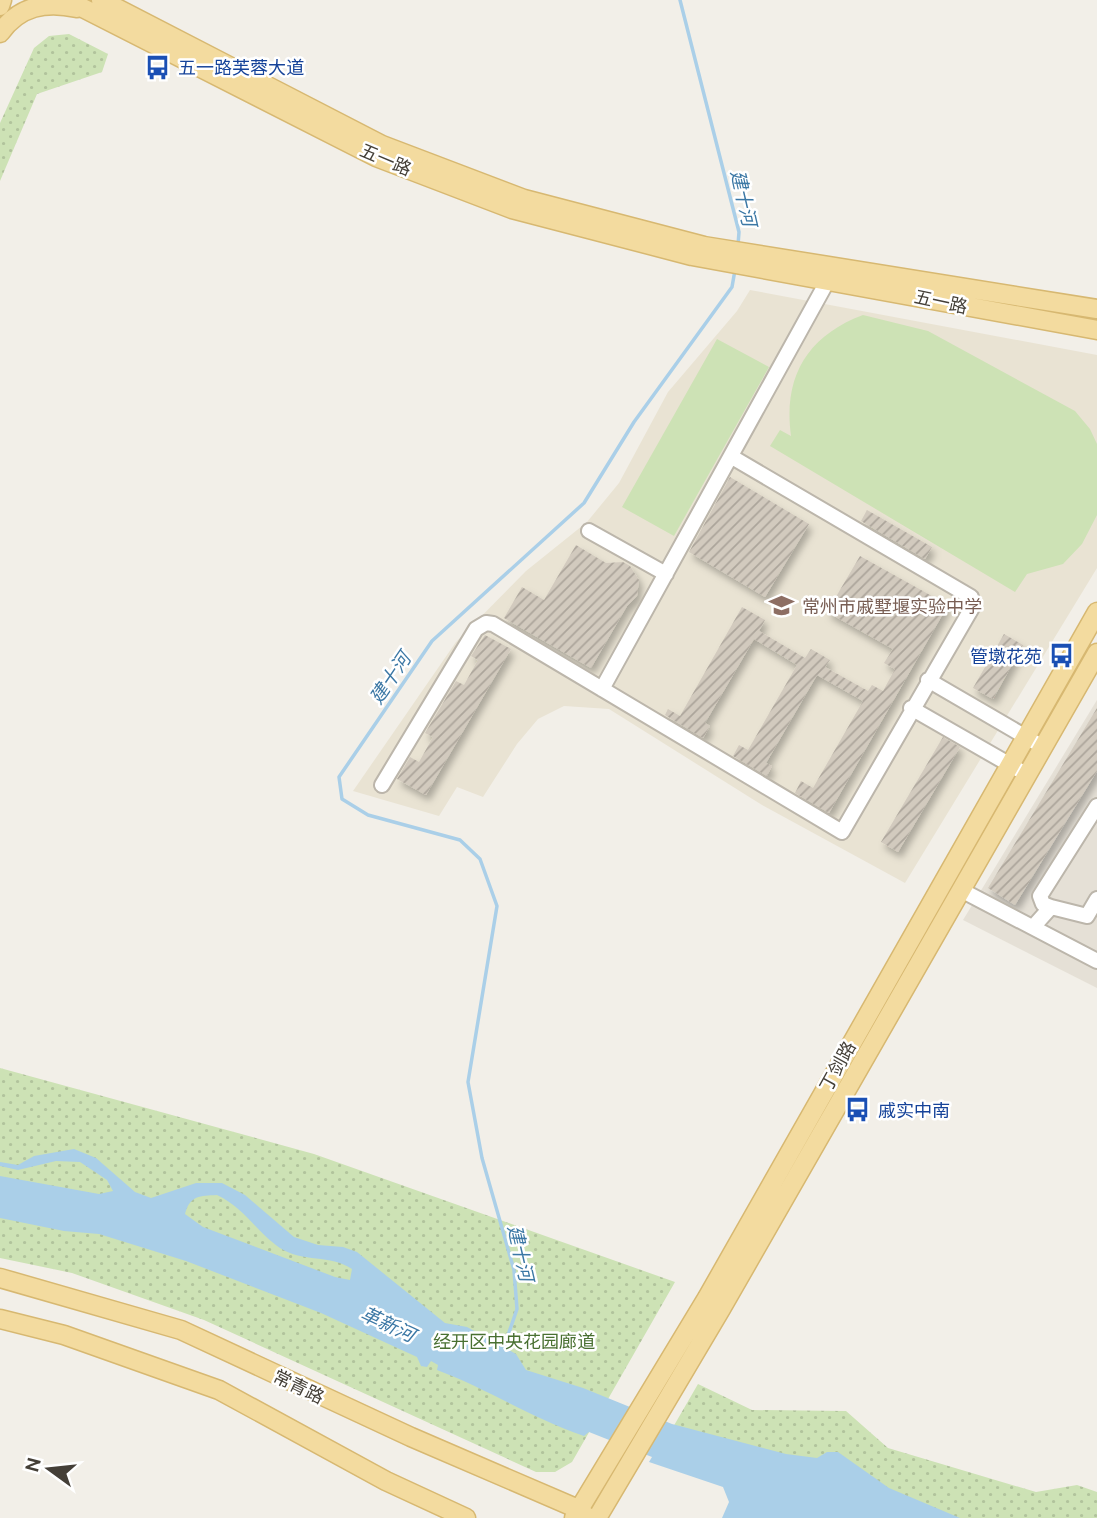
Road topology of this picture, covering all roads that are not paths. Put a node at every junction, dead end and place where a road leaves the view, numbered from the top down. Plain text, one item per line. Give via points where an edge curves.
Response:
1 (2, 0) edge
2 (67, 0) edge
3 (94, 5) edge
4 (0, 6) edge
5 (0, 33) edge
6 (736, 257) junction
7 (828, 280) junction
8 (1097, 309) edge
9 (1097, 330) edge
10 (732, 457) junction
11 (589, 531) dead end
12 (666, 574) junction
13 (1097, 612) edge
14 (1097, 653) edge
15 (928, 680) junction
16 (602, 689) junction
17 (911, 708) junction
18 (1024, 736) junction
19 (1043, 747) junction
20 (1008, 764) junction
21 (1027, 775) junction
22 (382, 785) dead end
23 (1097, 806) edge
24 (961, 890) junction
25 (1097, 899) edge
26 (1051, 907) junction
27 (1034, 926) junction
28 (1097, 961) edge
29 (0, 1278) edge
30 (0, 1319) edge
31 (580, 1515) edge
32 (466, 1518) edge
33 (597, 1518) edge

1 - 4 main road
2 - 3 main road, 五一路
3 - 5 main road via 33,6
3 - 6 main road, 五一路 via 376,157 513,209
6 - 7 main road, 五一路
6 - 8 main road, 五一路
7 - 9 main road, 五一路
7 - 10 lane
10 - 12 lane
10 - 15 lane via 971,597 973,606
11 - 12 lane
12 - 16 lane
13 - 18 main road, 丁剑路
14 - 19 main road, 丁剑路
15 - 17 lane
15 - 18 lane
16 - 17 lane via 842,832
16 - 22 lane via 486,622 477,629
17 - 20 lane
18 - 19 lane
18 - 20 main road, 丁剑路
19 - 21 main road, 丁剑路
20 - 21 lane
20 - 31 main road, 丁剑路
21 - 24 main road, 丁剑路
23 - 26 lane via 1040,896 1043,904
24 - 27 lane
24 - 33 main road, 丁剑路
25 - 26 lane via 1087,916
26 - 27 lane
27 - 28 lane
29 - 31 main road, 常青路 via 181,1330
30 - 32 main road via 64,1335 219,1390 386,1481

